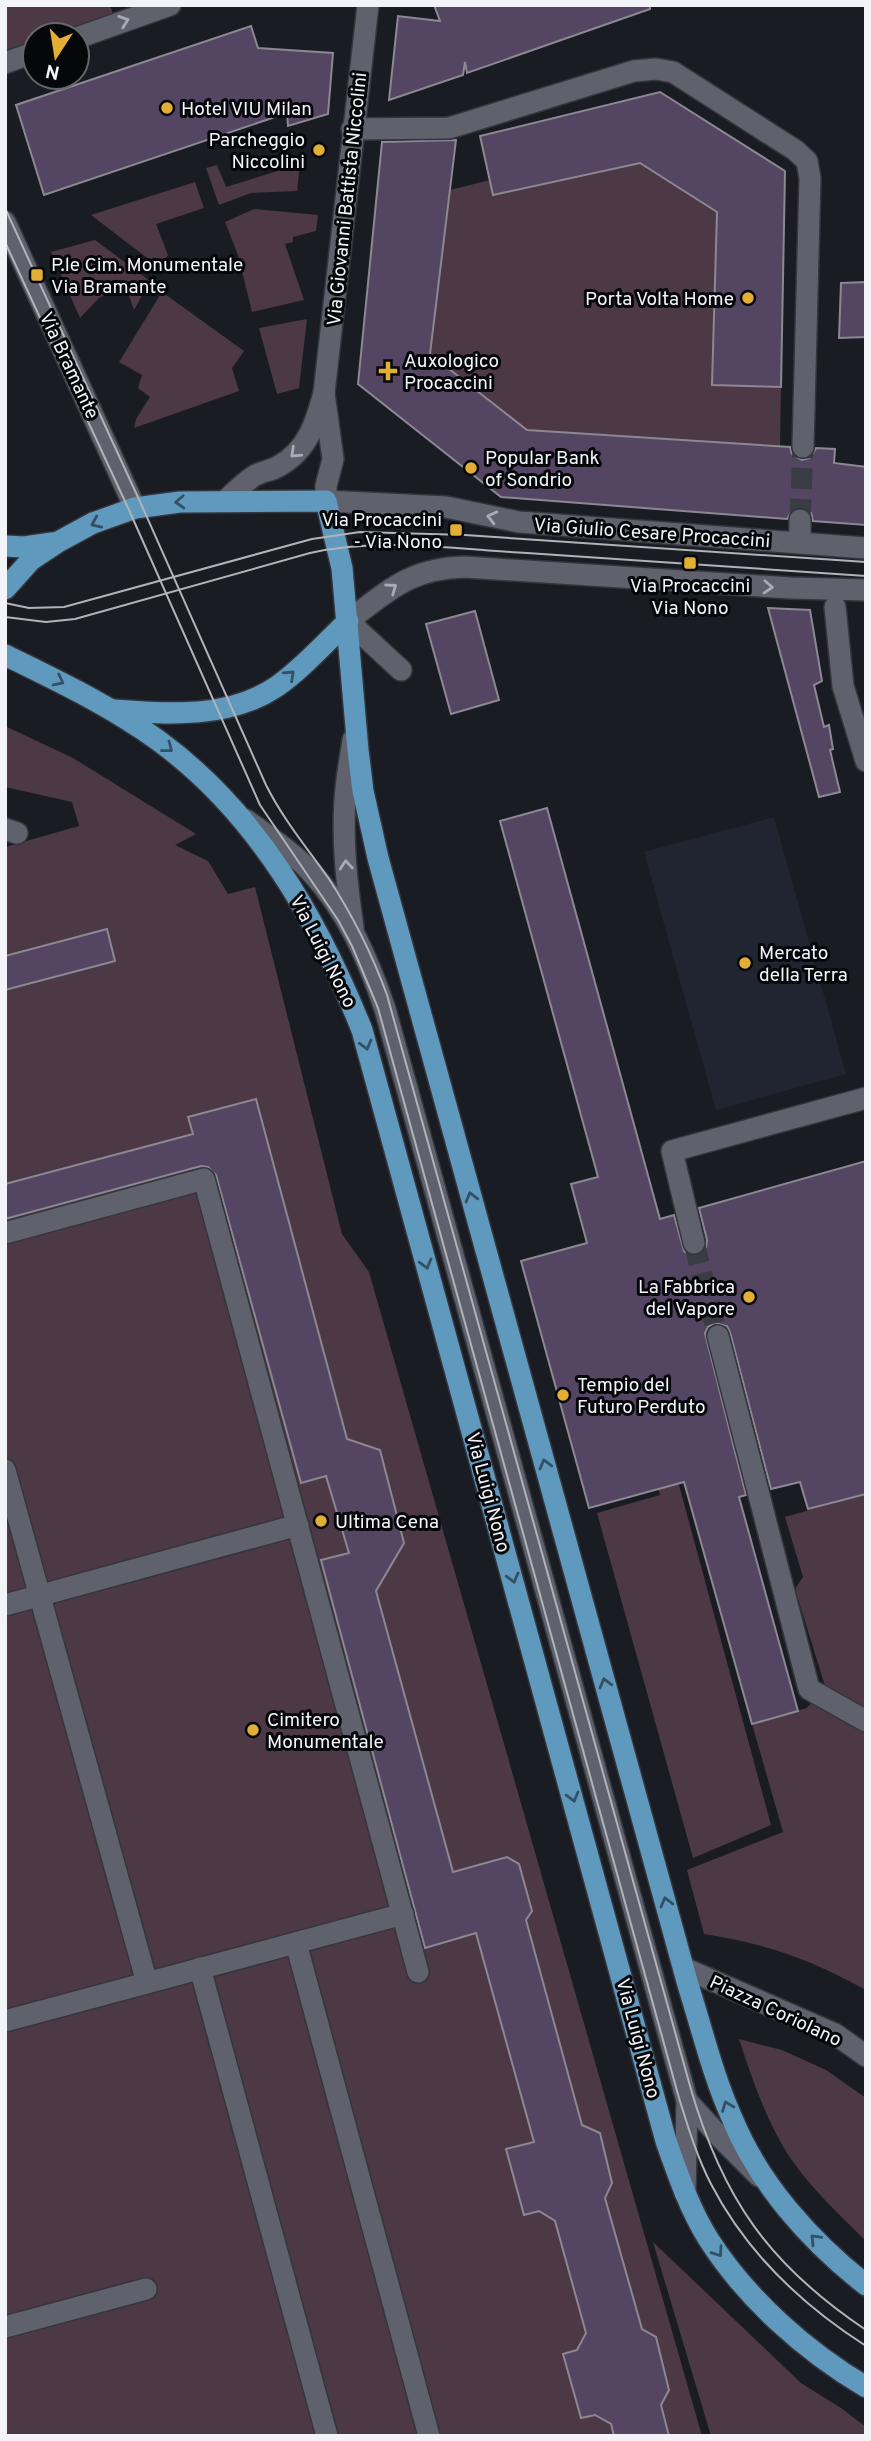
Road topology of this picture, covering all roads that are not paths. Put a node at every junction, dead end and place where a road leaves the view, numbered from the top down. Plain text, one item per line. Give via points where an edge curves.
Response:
1 (170, 5) edge
2 (368, 5) edge
3 (91, 33) edge
4 (352, 129) junction
5 (5, 222) edge
6 (324, 393) junction
7 (803, 447) tunnel mouth
8 (225, 501) junction
9 (326, 501) junction
10 (135, 508) junction
11 (800, 520) tunnel mouth
12 (58, 542) junction
13 (800, 543) junction
14 (5, 546) edge
15 (866, 548) edge
16 (5, 589) edge
17 (866, 590) edge
18 (835, 607) dead end
19 (348, 621) junction
20 (5, 655) edge
21 (401, 670) dead end
22 (112, 710) junction
23 (355, 726) junction
24 (866, 761) edge
25 (239, 815) junction
26 (354, 932) junction
27 (866, 1098) edge
28 (5, 1233) edge
29 (694, 1243) tunnel mouth
30 (718, 1336) tunnel mouth
31 (5, 1470) edge
32 (298, 1525) junction
33 (38, 1595) junction
34 (5, 1605) edge
35 (866, 1721) edge
36 (403, 1914) junction
37 (296, 1943) junction
38 (200, 1968) junction
39 (684, 1968) junction
40 (418, 1972) dead end
41 (147, 1983) junction
42 (5, 2021) edge
43 (866, 2056) edge
44 (687, 2101) junction
45 (771, 2187) junction
46 (685, 2193) junction
47 (866, 2285) edge
48 (146, 2289) dead end
49 (5, 2327) edge
50 (866, 2387) edge
51 (327, 2436) edge
52 (429, 2436) edge

3 -> 1 street
2 - 4 street, Via Giovanni Battista Niccolini
4 - 6 street, Via Giovanni Battista Niccolini
4 - 7 street via 449,128 634,71 656,69 673,72 794,150 807,161 810,178
5 - 10 street, Via Bramante
6 -> 8 street via 300,450 276,468 251,478
6 - 9 street via 333,459
8 - 9 main road
8 -> 10 main road
13 -> 9 street, Via Giulio Cesare Procaccini via 519,522 439,506
9 - 19 main road via 339,548
10 -> 12 main road
11 - 13 street
12 - 14 main road
12 - 16 main road via 31,559
13 - 15 street, Via Giulio Cesare Procaccini
19 -> 17 street via 398,583 443,568
18 - 24 street via 843,686
19 - 21 street
22 -> 19 main road via 189,713 248,701 279,685
19 - 23 main road
20 -> 22 main road, Via Luigi Nono
22 -> 25 main road, Via Luigi Nono via 177,755
26 -> 23 street via 344,824
39 -> 23 main road via 378,858
25 - 26 street via 309,871
25 -> 46 main road, Via Luigi Nono via 316,929 362,1030 666,2141
26 - 44 street via 396,1043
27 - 29 street via 672,1151
28 - 32 street via 204,1179
30 - 35 street via 809,1689
31 - 33 street
32 - 33 street
32 - 36 street
33 - 34 street
33 - 41 street
36 - 37 street
36 - 40 street
37 - 38 street
37 - 52 street
38 - 41 street
38 - 51 street
39 - 43 street, Piazza Coriolano via 835,2035
45 -> 39 main road via 732,2118
41 - 42 street
44 - 45 street
44 - 46 street
47 -> 45 main road via 817,2241
46 -> 50 main road via 708,2239 736,2278 788,2329
48 - 49 street

